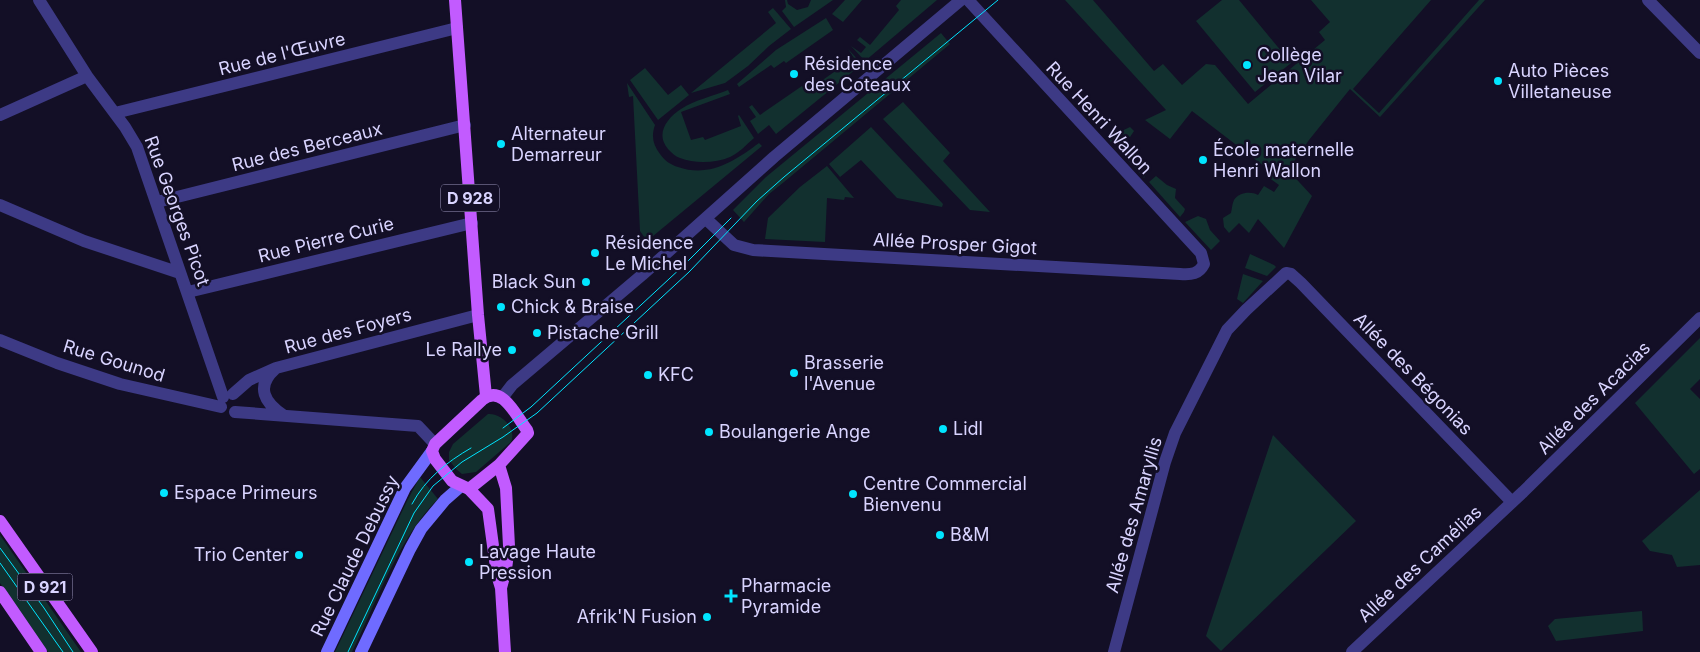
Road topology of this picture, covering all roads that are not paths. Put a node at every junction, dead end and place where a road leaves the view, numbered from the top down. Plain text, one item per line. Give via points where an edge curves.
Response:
1 (39, 0) edge
2 (455, 0) edge
3 (961, 0) edge
4 (968, 0) edge
5 (1648, 0) edge
6 (457, 28) junction
7 (1700, 53) edge
8 (87, 76) junction
9 (115, 113) junction
10 (0, 115) edge
11 (465, 125) junction
12 (157, 202) junction
13 (0, 205) edge
14 (706, 218) junction
15 (472, 223) junction
16 (1204, 260) joint
17 (180, 273) junction
18 (1286, 273) joint
19 (188, 292) junction
20 (478, 315) junction
21 (1700, 318) edge
22 (0, 340) edge
23 (276, 368) junction
24 (486, 396) junction
25 (502, 398) junction
26 (226, 399) junction
27 (235, 412) junction
28 (284, 415) junction
29 (434, 448) junction
30 (498, 465) junction
31 (465, 488) junction
32 (1512, 502) junction
33 (0, 522) edge
34 (501, 588) junction
35 (0, 592) edge
36 (41, 652) edge
37 (92, 652) edge
38 (327, 652) edge
39 (361, 652) edge
40 (505, 652) edge
41 (1114, 652) edge
42 (1352, 652) edge

1 - 8 street, Rue Georges Picot
2 - 6 main road, D 928
3 - 14 street
4 - 16 street, Rue Henri Wallon
5 - 7 street
6 - 9 street, Rue de l'Œuvre
6 - 11 main road, D 928
8 - 9 street, Rue Georges Picot
8 - 10 street
9 - 12 street, Rue Georges Picot via 138,147
11 - 12 street, Rue des Berceaux
11 - 15 main road, D 928
12 - 17 street, Rue Georges Picot
13 - 17 street via 84,241
14 - 16 street, Allée Prosper Gigot via 738,247 763,250 1180,274 1198,272
14 - 25 street via 512,385
15 - 19 street, Rue Pierre Curie
15 - 20 main road, D 928
17 - 19 street, Rue Georges Picot
18 - 32 street, Allée des Bégonias via 1307,289
18 - 41 street, Allée des Amaryllis via 1227,330 1175,433
19 - 26 street, Rue Georges Picot
20 - 23 street, Rue des Foyers
20 - 24 main road, D 928
21 - 32 street, Allée des Acacias
22 - 26 street, Rue Gounod via 120,384
23 - 26 street, Rue des Foyers via 249,380
23 - 28 street via 267,378 265,394 271,405
24 - 25 main road via 494,394
24 - 29 main road
25 - 30 main road via 528,433
26 - 27 street, Rue Gounod via 226,412
26 - 27 street, Rue Georges Picot via 240,401
27 - 28 street
28 - 29 street via 418,426
29 - 31 main road via 435,459 446,474
29 - 38 main road, Rue Claude Debussy via 405,488
30 - 31 main road
30 - 34 main road via 506,488 509,546
31 - 34 main road via 489,510
31 - 39 main road via 446,500 422,529
32 - 42 street, Allée des Camélias
33 - 37 main road, D 921
34 - 40 main road
35 - 36 main road, D 921

